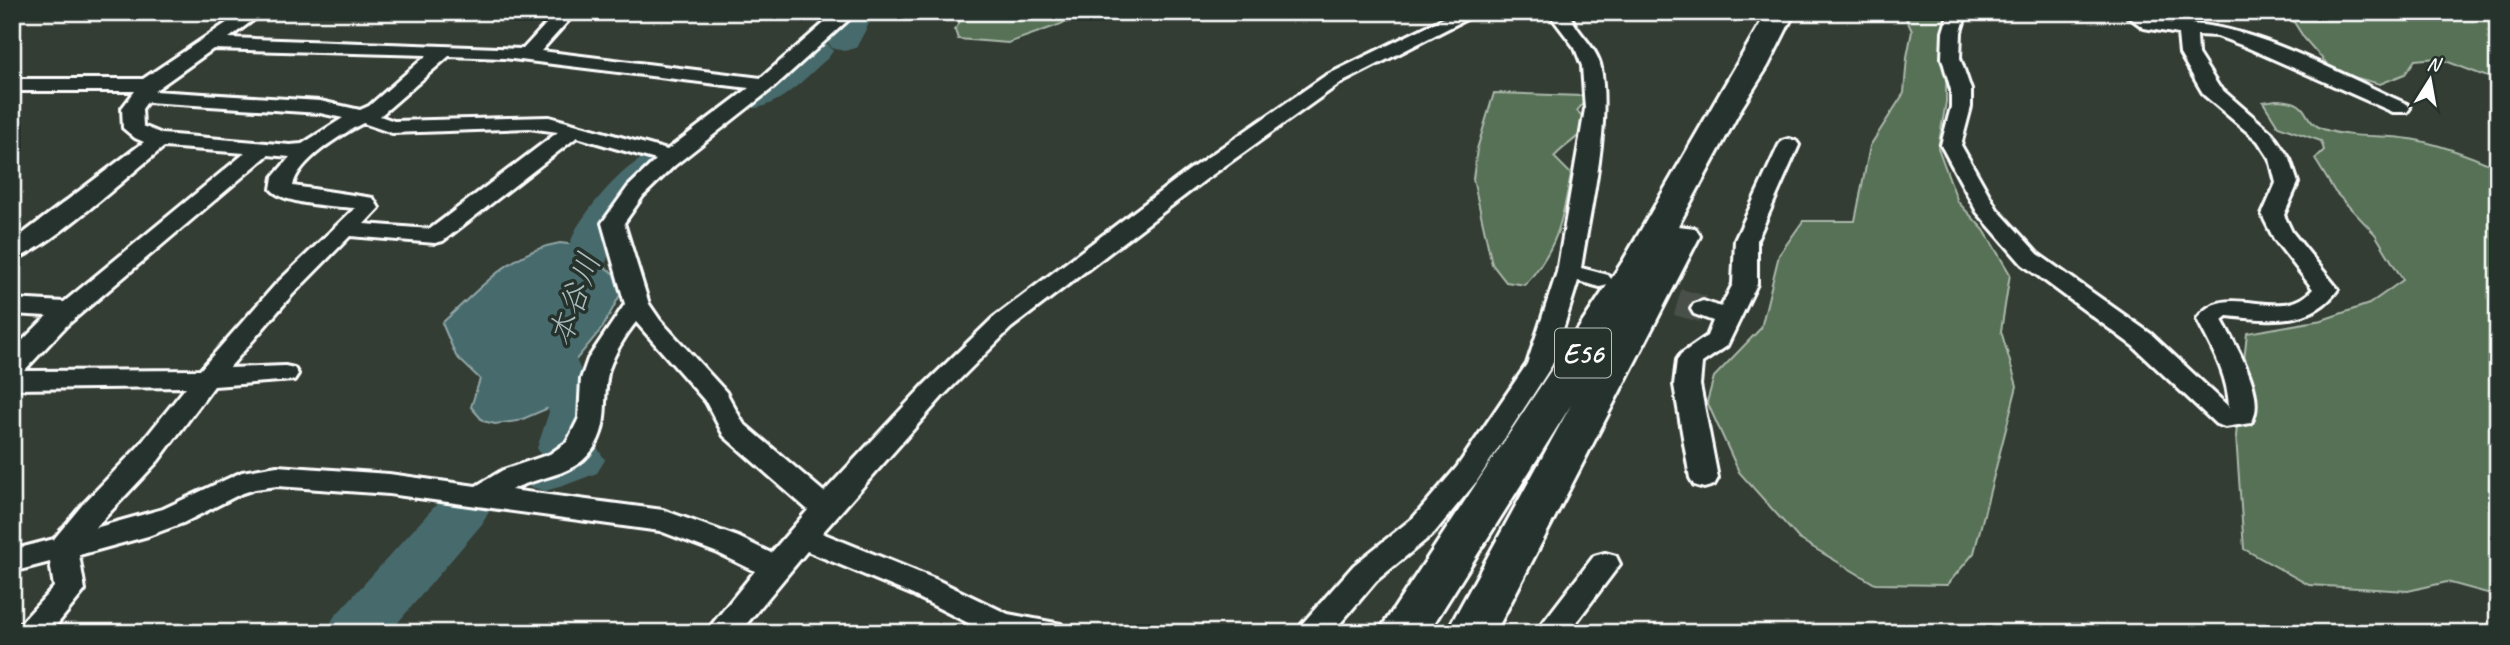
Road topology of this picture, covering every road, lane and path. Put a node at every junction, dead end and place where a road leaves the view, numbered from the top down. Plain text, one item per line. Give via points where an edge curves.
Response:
1 (255, 12) edge
2 (568, 12) edge
3 (848, 12) edge
4 (1471, 12) edge
5 (1561, 12) edge
6 (1781, 12) edge
7 (1958, 12) edge
8 (2131, 12) edge
9 (2180, 20) edge
10 (208, 43) junction
11 (443, 51) junction
12 (527, 55) junction
13 (1753, 66) junction
14 (766, 83) junction
15 (12, 85) edge
16 (144, 90) junction
17 (2400, 108) dead end
18 (362, 116) junction
19 (574, 130) junction
20 (159, 140) junction
21 (1789, 145) dead end
22 (263, 149) junction
23 (307, 150) junction
24 (671, 159) junction
25 (344, 229) junction
26 (12, 253) edge
27 (1569, 272) junction
28 (1600, 280) dead end
29 (637, 305) junction
30 (12, 306) edge
31 (69, 310) junction
32 (12, 370) edge
33 (285, 374) dead end
34 (207, 378) junction
35 (12, 380) edge
36 (1704, 478) dead end
37 (482, 496) junction
38 (825, 509) junction
39 (803, 537) junction
40 (63, 549) junction
41 (12, 561) edge
42 (1605, 564) dead end
43 (776, 568) junction
44 (1006, 630) edge
45 (31, 633) edge
46 (720, 633) edge
47 (1050, 633) edge
48 (1313, 633) edge
49 (1402, 633) edge
50 (1470, 633) edge
51 (1550, 633) edge

1 - 10 street
2 - 12 street
3 - 14 street
4 - 38 street via 1332,80 1076,265 993,332
5 - 27 street via 1591,66 1595,109
6 - 13 highway, E56
7 - 9 street via 1951,58 1962,90 1951,145 1988,212 2031,258 2142,340 2225,418 2242,417 2244,402 2233,367 2209,319 2221,308 2285,313 2320,299 2326,289 2282,234 2273,215 2287,183 2280,159 2265,137 2211,91 2189,54
8 - 9 street via 2153,26
9 - 17 street via 2251,42
10 - 11 street
10 - 16 street
11 - 12 street
11 - 18 street via 394,96
12 - 14 street
13 - 49 highway, E56 via 1641,261
13 - 50 highway, E56 via 1667,269
14 - 24 street
15 - 16 street
16 - 18 street via 320,107
16 - 20 street via 132,108 133,128
18 - 19 street via 392,127 529,122
18 - 23 street
19 - 24 street
19 - 25 street via 435,236
20 - 22 street
20 - 26 street
21 - 36 street via 1746,240 1745,284 1715,313 1718,340 1690,360 1687,385
22 - 23 street
22 - 31 street
23 - 25 street via 284,177 282,189 365,203 368,208
24 - 29 street via 621,208 613,223
25 - 34 street
27 - 28 street
27 - 48 street via 1539,365 1467,474 1424,525 1364,573
29 - 37 street via 605,348 596,371 596,414 576,451 497,484
29 - 38 street via 717,398 733,429
30 - 31 street
31 - 32 street via 27,346
33 - 34 street
34 - 35 street
34 - 40 street via 148,454 80,524
37 - 40 street via 389,484 277,476 252,479 173,516
37 - 43 street via 663,521
38 - 39 street
39 - 43 street
39 - 44 street via 924,587
40 - 41 street
40 - 45 street via 70,590
42 - 51 street
43 - 46 street
44 - 47 street

